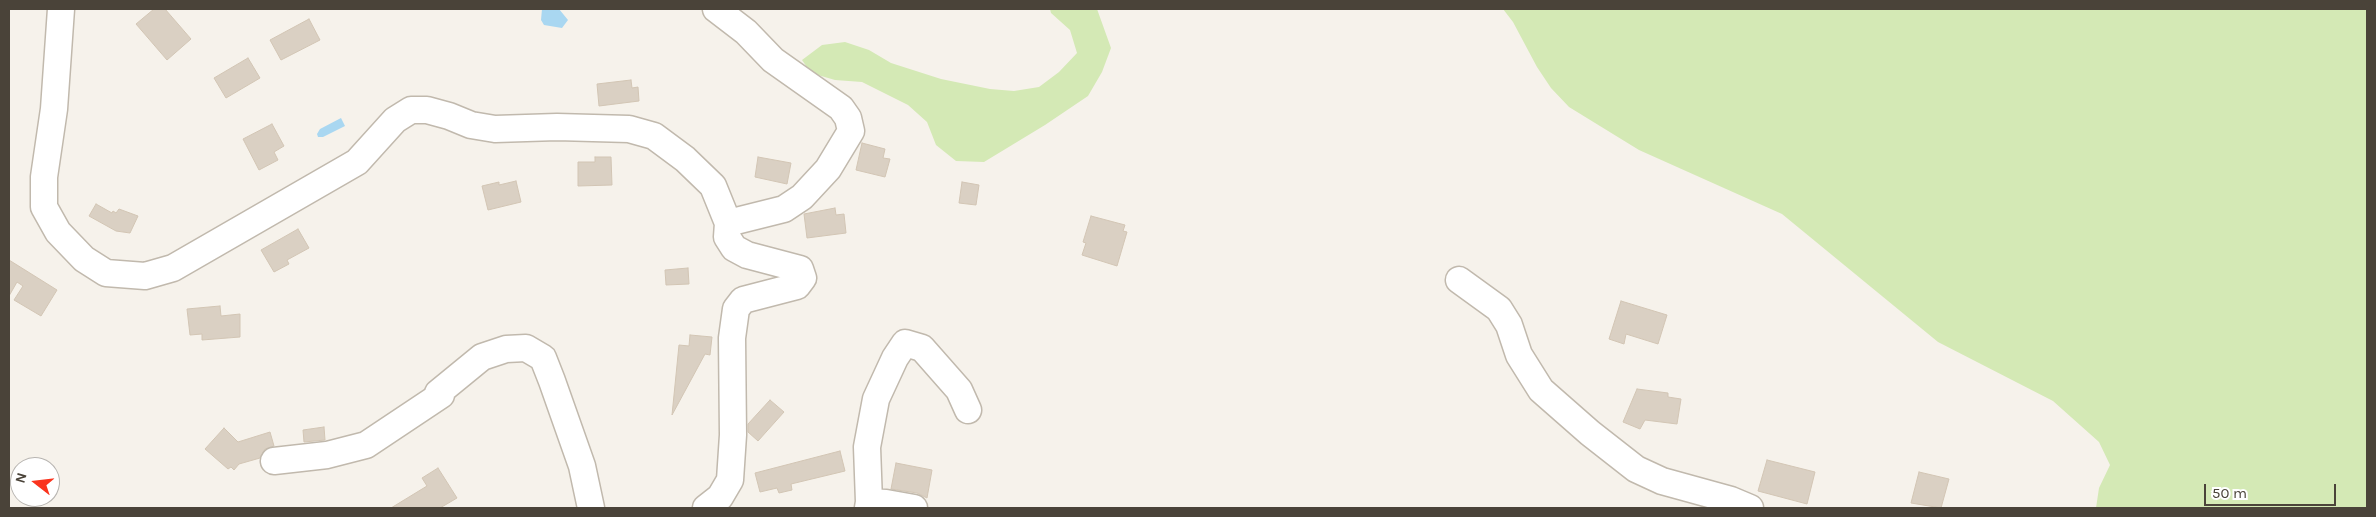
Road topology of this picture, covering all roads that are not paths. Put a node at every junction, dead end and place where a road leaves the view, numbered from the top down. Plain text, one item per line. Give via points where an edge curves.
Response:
1 (716, 9) edge
2 (57, 11) edge
3 (728, 222) junction
4 (1459, 280) dead end
5 (968, 410) dead end
6 (274, 461) dead end
7 (868, 505) edge
8 (591, 508) edge
9 (706, 508) edge
10 (914, 508) edge
11 (1750, 508) edge

1 - 3 street via 746,32 773,60 841,108 851,131 828,169 802,197 784,209
2 - 3 street via 54,109 44,177 44,207 58,232 84,259 106,273 145,276 173,268 357,162 395,120 411,110 427,110 495,130 557,127 629,129 654,136 713,186
3 - 9 street via 727,237 734,248 746,255 800,269 803,278 797,286 743,300 736,309 732,338 730,480 720,497
4 - 11 street via 1499,309 1509,325 1519,355 1541,390 1604,444 1636,469 1662,481
5 - 7 street via 959,390 922,348 905,343 876,398 867,447
6 - 8 street via 327,455 366,445 441,395 438,393 482,357 506,348 526,348 543,358 582,466
7 - 10 street via 886,503

